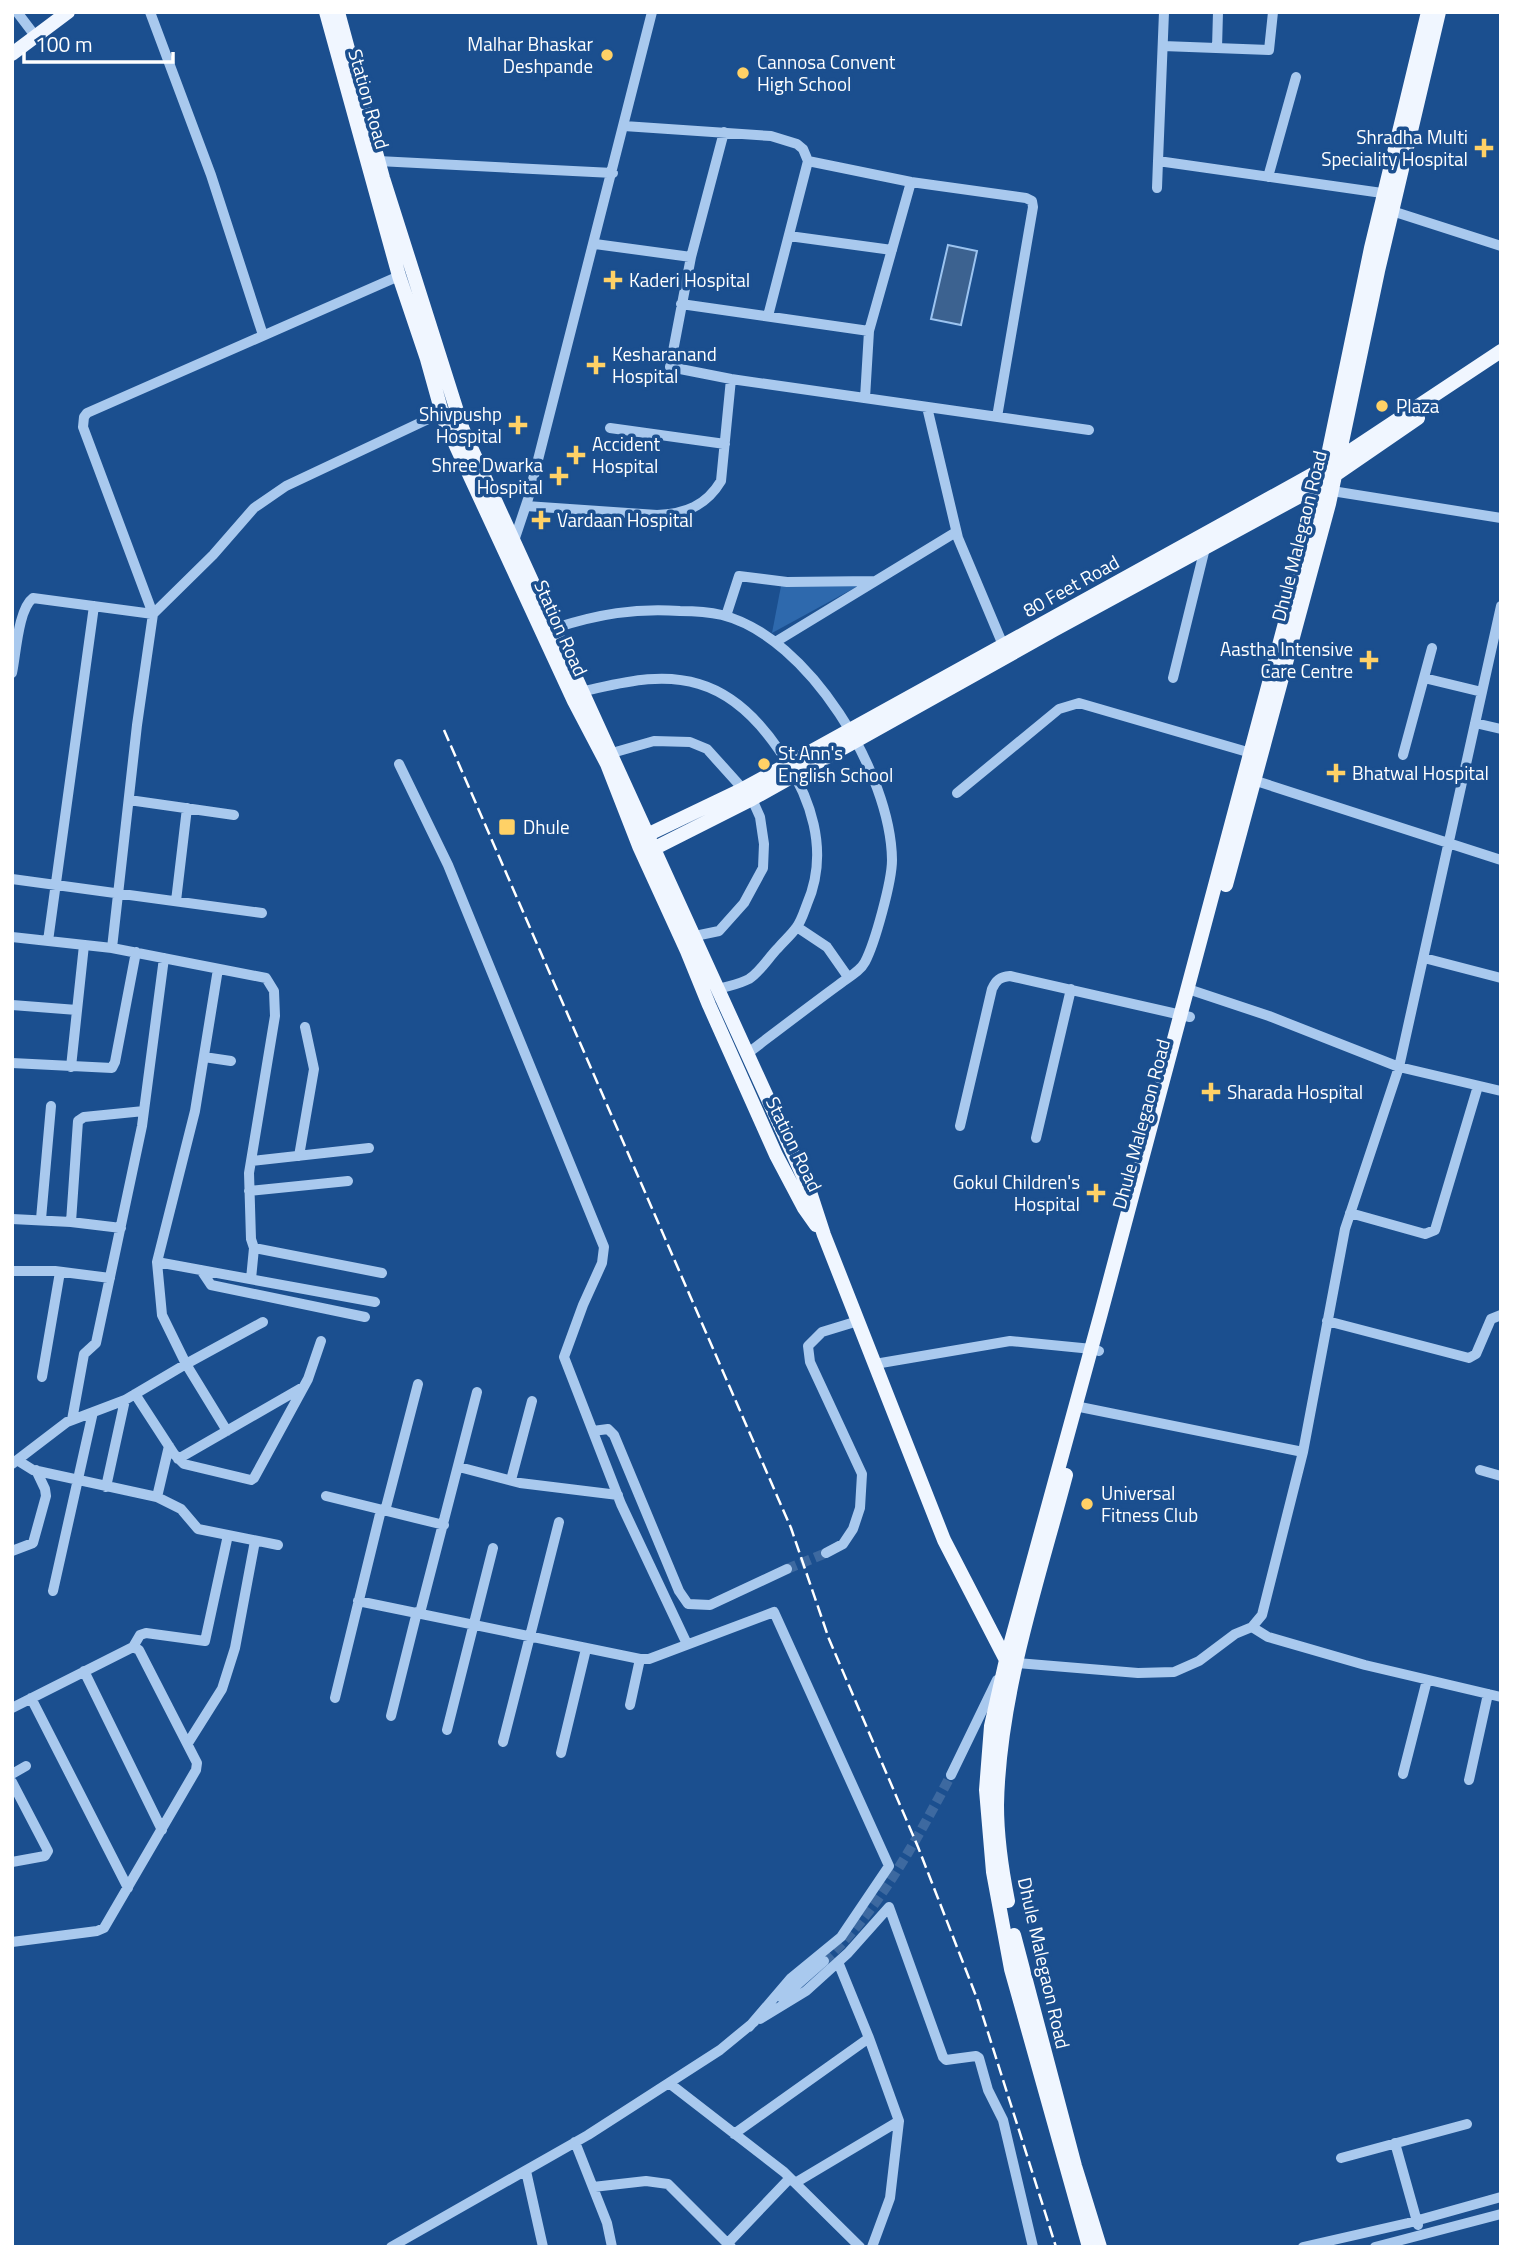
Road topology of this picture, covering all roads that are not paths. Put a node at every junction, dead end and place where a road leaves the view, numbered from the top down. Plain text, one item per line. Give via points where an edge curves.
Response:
1 (18, 12) edge
2 (68, 12) edge
3 (150, 12) edge
4 (326, 12) edge
5 (338, 12) edge
6 (652, 12) edge
7 (1164, 12) edge
8 (1218, 12) edge
9 (1273, 12) edge
10 (1428, 12) edge
11 (1439, 12) edge
12 (36, 37) junction
13 (1163, 46) junction
14 (1217, 48) junction
15 (12, 54) edge
16 (1296, 77) dead end
17 (624, 126) junction
18 (724, 132) junction
19 (378, 160) junction
20 (1158, 160) junction
21 (808, 161) junction
22 (613, 173) junction
23 (1269, 177) junction
24 (911, 182) junction
25 (1157, 188) dead end
26 (1390, 194) junction
27 (1392, 211) junction
28 (789, 236) junction
29 (594, 244) junction
30 (1501, 246) edge
31 (892, 250) junction
32 (691, 257) junction
33 (399, 276) junction
34 (681, 304) junction
35 (768, 316) junction
36 (869, 331) junction
37 (264, 335) junction
38 (1501, 351) edge
39 (1501, 362) edge
40 (731, 379) junction
41 (864, 398) junction
42 (927, 407) junction
43 (441, 413) junction
44 (997, 417) junction
45 (610, 428) dead end
46 (1089, 430) dead end
47 (725, 444) junction
48 (1334, 466) junction
49 (1327, 488) junction
50 (526, 506) junction
51 (1501, 518) edge
52 (956, 532) junction
53 (514, 539) junction
54 (1205, 548) junction
55 (508, 556) junction
56 (877, 581) junction
57 (94, 606) junction
58 (1501, 606) edge
59 (153, 614) junction
60 (726, 616) junction
61 (555, 628) junction
62 (1497, 636) edge
63 (777, 641) junction
64 (1003, 645) junction
65 (1432, 648) dead end
66 (12, 673) edge
67 (1173, 678) dead end
68 (1424, 678) junction
69 (583, 691) junction
70 (1482, 692) junction
71 (1475, 723) junction
72 (1501, 729) edge
73 (852, 735) junction
74 (611, 753) junction
75 (1251, 753) junction
76 (1403, 755) dead end
77 (399, 764) dead end
78 (792, 769) junction
79 (1249, 779) junction
80 (957, 793) dead end
81 (748, 794) junction
82 (129, 800) junction
83 (187, 808) junction
84 (234, 815) dead end
85 (652, 841) junction
86 (1449, 844) junction
87 (1501, 860) edge
88 (12, 879) edge
89 (54, 884) junction
90 (118, 892) junction
91 (176, 901) junction
92 (262, 913) dead end
93 (797, 927) junction
94 (695, 936) junction
95 (12, 937) edge
96 (48, 941) junction
97 (83, 945) junction
98 (112, 948) junction
99 (136, 953) junction
100 (164, 958) junction
101 (1424, 958) junction
102 (218, 969) junction
103 (848, 977) junction
104 (1501, 978) edge
105 (719, 989) junction
106 (1071, 989) junction
107 (1192, 991) junction
108 (12, 1005) edge
109 (77, 1010) junction
110 (1185, 1016) junction
111 (304, 1027) dead end
112 (748, 1053) junction
113 (204, 1057) junction
114 (231, 1061) dead end
115 (12, 1063) edge
116 (71, 1067) junction
117 (1399, 1067) junction
118 (1478, 1086) junction
119 (1501, 1091) edge
120 (51, 1106) dead end
121 (144, 1111) junction
122 (960, 1126) dead end
123 (1036, 1138) dead end
124 (369, 1148) dead end
125 (299, 1156) junction
126 (251, 1161) junction
127 (348, 1181) dead end
128 (249, 1191) junction
129 (1350, 1213) junction
130 (12, 1219) edge
131 (41, 1219) junction
132 (71, 1222) junction
133 (121, 1228) junction
134 (824, 1235) junction
135 (254, 1248) junction
136 (157, 1262) junction
137 (201, 1270) junction
138 (12, 1271) edge
139 (60, 1272) junction
140 (382, 1273) dead end
141 (110, 1278) junction
142 (251, 1279) junction
143 (375, 1302) dead end
144 (1501, 1315) edge
145 (365, 1317) dead end
146 (858, 1321) junction
147 (1328, 1321) junction
148 (262, 1322) dead end
149 (321, 1341) dead end
150 (1095, 1350) junction
151 (186, 1364) junction
152 (875, 1364) junction
153 (42, 1377) dead end
154 (418, 1384) dead end
155 (305, 1386) junction
156 (477, 1392) dead end
157 (130, 1397) junction
158 (532, 1401) dead end
159 (1079, 1407) junction
160 (93, 1412) junction
161 (72, 1420) junction
162 (227, 1431) junction
163 (593, 1431) junction
164 (169, 1446) junction
165 (1303, 1452) junction
166 (178, 1460) junction
167 (15, 1462) edge
168 (459, 1467) junction
169 (36, 1471) junction
170 (1480, 1471) dead end
171 (1501, 1476) edge
172 (78, 1479) junction
173 (511, 1480) junction
174 (106, 1487) junction
175 (618, 1495) junction
176 (326, 1496) dead end
177 (157, 1497) junction
178 (383, 1510) junction
179 (559, 1522) dead end
180 (444, 1525) junction
181 (228, 1535) junction
182 (255, 1541) junction
183 (278, 1545) dead end
184 (493, 1548) dead end
185 (12, 1551) edge
186 (826, 1553) tunnel mouth
187 (788, 1569) tunnel mouth
188 (53, 1591) dead end
189 (358, 1601) junction
190 (419, 1613) junction
191 (474, 1625) junction
192 (1252, 1627) junction
193 (530, 1637) junction
194 (687, 1644) junction
195 (133, 1647) junction
196 (586, 1649) junction
197 (640, 1659) junction
198 (1012, 1662) junction
199 (84, 1671) junction
200 (1427, 1679) junction
201 (1488, 1693) junction
202 (1501, 1696) edge
203 (31, 1698) junction
204 (335, 1698) dead end
205 (630, 1705) dead end
206 (12, 1708) edge
207 (391, 1716) dead end
208 (447, 1730) dead end
209 (503, 1742) dead end
210 (188, 1743) junction
211 (561, 1753) dead end
212 (26, 1766) dead end
213 (12, 1774) edge
214 (1403, 1774) dead end
215 (951, 1775) tunnel mouth
216 (1469, 1780) dead end
217 (12, 1782) edge
218 (162, 1830) junction
219 (12, 1862) edge
220 (128, 1888) junction
221 (12, 1942) edge
222 (824, 1961) tunnel mouth
223 (838, 1962) junction
224 (749, 2026) junction
225 (869, 2038) junction
226 (669, 2083) junction
227 (899, 2121) junction
228 (1467, 2124) dead end
229 (734, 2134) junction
230 (575, 2142) junction
231 (1395, 2143) junction
232 (1341, 2158) dead end
233 (526, 2171) junction
234 (793, 2180) junction
235 (593, 2187) junction
236 (1501, 2197) edge
237 (1501, 2214) edge
238 (1417, 2221) junction
239 (1421, 2235) junction
240 (730, 2245) edge
241 (391, 2247) edge
242 (543, 2247) edge
243 (612, 2247) edge
244 (860, 2247) edge
245 (872, 2247) edge
246 (1033, 2247) edge
247 (1089, 2247) edge
248 (1100, 2247) edge
249 (1303, 2247) edge
250 (1375, 2247) edge

1 - 12 street
2 - 12 main road
3 - 37 street
4 - 33 main road, Station Road
5 - 19 main road, Station Road
6 - 17 street
7 - 13 street
8 - 14 street
9 - 14 street via 1269,50
10 - 26 main road
11 - 26 main road, Dhule Malegaon Road
12 - 15 main road
13 - 14 street
13 - 20 street
16 - 23 street
17 - 18 street
17 - 22 street
18 - 21 street via 784,139 803,149
18 - 32 street
19 - 22 street
19 - 53 main road, Station Road via 446,383
20 - 23 street
20 - 25 street
21 - 24 street
21 - 28 street
22 - 29 street
23 - 26 street
24 - 31 street
24 - 44 street via 1032,201
26 - 27 main road, Dhule Malegaon Road
26 - 48 main road
27 - 30 street
27 - 48 main road, Dhule Malegaon Road
28 - 31 street
28 - 35 street
29 - 32 street
29 - 50 street
31 - 36 street
32 - 34 street
33 - 37 street
33 - 43 main road, Station Road
34 - 35 street
34 - 40 street via 670,367
35 - 36 street
36 - 41 street
37 - 59 street via 84,417 83,427
38 - 48 main road, 80 Feet Road
39 - 48 main road, 80 Feet Road
40 - 41 street
40 - 47 street
41 - 42 street
42 - 44 street
42 - 52 street
43 - 55 main road, Station Road
43 - 59 street via 286,486 254,509
44 - 46 street
45 - 47 street
47 - 50 street via 721,481 714,492 677,514
48 - 49 main road, Dhule Malegaon Road
48 - 64 main road, 80 Feet Road
49 - 51 street
49 - 54 main road, 80 Feet Road
49 - 75 main road
49 - 79 main road, Dhule Malegaon Road
50 - 53 street
52 - 56 street
52 - 64 street
53 - 55 street
53 - 61 main road, Station Road
54 - 67 street
54 - 73 main road, 80 Feet Road
55 - 134 main road, Station Road via 607,764 776,1155
56 - 60 street via 787,582 739,576
56 - 63 street
57 - 59 street
57 - 66 street via 29,600
57 - 89 street
58 - 62 street
59 - 82 street
60 - 61 street via 631,610
60 - 63 street
61 - 69 main road, Station Road
62 - 70 street
63 - 73 street via 811,675
64 - 73 main road, 80 Feet Road
65 - 68 street
68 - 70 street
68 - 76 street
69 - 74 main road, Station Road
69 - 78 street via 648,678 700,684 741,707
70 - 71 street
71 - 72 street
71 - 86 street
73 - 78 main road, 80 Feet Road
73 - 103 street via 877,787 892,861 864,965
74 - 81 street via 654,741 690,742 707,749
74 - 85 main road, Station Road
75 - 79 main road
75 - 80 street via 1079,703 1059,709
77 - 163 street via 448,865 604,1247 602,1263 564,1357
78 - 81 main road, 80 Feet Road
78 - 93 street via 807,803 818,860 815,885
79 - 86 street
79 - 107 main road, Dhule Malegaon Road
81 - 85 main road, 80 Feet Road
81 - 94 street via 761,817 763,869 744,903 719,931
82 - 83 street
82 - 90 street
83 - 84 street
83 - 91 street
85 - 94 main road, Station Road
86 - 87 street
86 - 101 street
88 - 89 street
89 - 90 street
89 - 96 street
90 - 91 street
90 - 98 street
91 - 92 street
93 - 103 street via 827,947
93 - 105 street via 750,978
94 - 105 main road, Station Road
95 - 96 street
96 - 97 street
97 - 98 street
97 - 109 street
98 - 99 street
99 - 100 street
99 - 116 street via 114,1065 109,1069
100 - 102 street
100 - 121 street
101 - 104 street
101 - 117 street
102 - 113 street
102 - 126 street via 266,978 274,990 275,1019
103 - 112 street
105 - 112 main road, Station Road
106 - 110 street
106 - 122 street via 1010,976 996,981
106 - 123 street
107 - 110 main road, Dhule Malegaon Road
107 - 117 street
108 - 109 street
109 - 116 street
110 - 150 main road, Dhule Malegaon Road
111 - 125 street via 314,1069
112 - 134 main road, Station Road via 811,1194
113 - 114 street
113 - 136 street
115 - 116 street
117 - 118 street
117 - 129 street
118 - 119 street
118 - 129 street via 1435,1230 1424,1234
120 - 131 street
121 - 132 street via 84,1116 78,1121
121 - 133 street
124 - 125 street
125 - 126 street
126 - 128 street
127 - 128 street
128 - 135 street
129 - 147 street
130 - 131 street
131 - 132 street
132 - 133 street
133 - 141 street
134 - 146 main road, Station Road
135 - 140 street
135 - 142 street
136 - 137 street
136 - 151 street via 161,1312
137 - 142 street
137 - 145 street via 211,1285
138 - 139 street
139 - 141 street
139 - 153 street
141 - 161 street via 96,1343 85,1354
142 - 143 street
144 - 147 street via 1491,1319 1469,1358
146 - 152 main road, Station Road
146 - 186 street via 822,1332 808,1346 810,1362 862,1474 860,1508 853,1529 843,1544
147 - 165 street
148 - 151 street
149 - 155 street
150 - 152 street via 1010,1341
150 - 159 main road, Dhule Malegaon Road
151 - 157 street
151 - 162 street
152 - 198 main road, Station Road via 944,1540
154 - 178 street
155 - 162 street
155 - 166 street via 251,1479
156 - 168 street
157 - 160 street
157 - 164 street
157 - 174 street
158 - 173 street
159 - 165 street
159 - 198 main road, Dhule Malegaon Road
160 - 161 street
160 - 172 street
161 - 167 street
162 - 166 street
163 - 175 street
163 - 187 street via 608,1429 614,1435 688,1604 710,1605
164 - 166 street
164 - 177 street
165 - 192 street via 1262,1615
167 - 169 street
168 - 173 street
168 - 180 street
169 - 172 street
169 - 185 street via 46,1496 35,1539 30,1546
170 - 171 street
172 - 174 street
172 - 188 street
173 - 175 street
174 - 177 street
175 - 194 street
176 - 178 street
177 - 181 street via 181,1509 198,1530
178 - 180 street
178 - 189 street
179 - 193 street
180 - 190 street
181 - 182 street
181 - 195 street via 205,1641 146,1633
182 - 183 street
182 - 210 street via 235,1648 222,1689
184 - 191 street
189 - 190 street
189 - 204 street
190 - 191 street
190 - 207 street
191 - 193 street
191 - 208 street
192 - 198 street via 1174,1672
192 - 200 street via 1268,1637
193 - 196 street
193 - 209 street
194 - 197 street
194 - 224 street via 774,1612 889,1866 841,1937 791,1978
195 - 199 street
195 - 210 street via 139,1650
196 - 197 street
196 - 211 street
197 - 205 street
198 - 215 street
198 - 247 main road, Dhule Malegaon Road via 991,1726 986,1790 993,1872 1011,1969
198 - 248 main road, Dhule Malegaon Road via 997,1807 1006,1893 1043,2050
199 - 203 street
199 - 218 street
200 - 201 street
200 - 214 street
201 - 202 street
201 - 216 street
203 - 206 street
203 - 220 street
210 - 218 street via 196,1770
212 - 213 street
217 - 219 street via 48,1851 45,1856
218 - 220 street
220 - 221 street via 101,1930
222 - 224 street
223 - 224 street via 806,1991
223 - 225 street
223 - 246 street via 889,1907 943,2057 979,2058 1003,2120
224 - 226 street
225 - 227 street
225 - 229 street
226 - 229 street
226 - 230 street
227 - 234 street
227 - 245 street via 890,2198
228 - 231 street
229 - 234 street
230 - 233 street
230 - 235 street
231 - 232 street
231 - 238 street
233 - 241 street
233 - 242 street
234 - 240 street
234 - 244 street
235 - 240 street via 646,2180 668,2184
235 - 243 street
236 - 238 street
237 - 239 street
238 - 239 street
238 - 249 street
239 - 250 street

